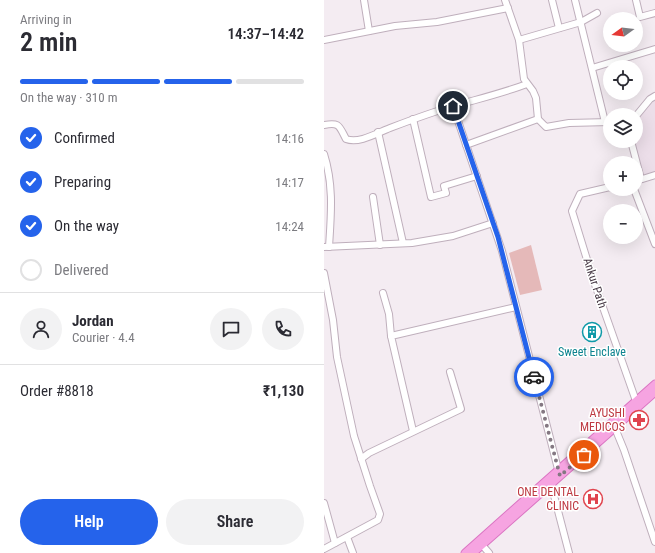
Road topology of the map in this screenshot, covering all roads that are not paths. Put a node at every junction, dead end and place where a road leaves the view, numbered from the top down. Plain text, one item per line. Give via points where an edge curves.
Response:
1 (364, 0) edge
2 (505, 0) edge
3 (552, 0) edge
4 (575, 0) edge
5 (636, 0) edge
6 (508, 8) junction
7 (596, 13) dead end
8 (655, 13) edge
9 (581, 22) junction
10 (559, 28) junction
11 (369, 31) junction
12 (324, 40) edge
13 (519, 40) junction
14 (655, 49) edge
15 (592, 68) junction
16 (527, 84) junction
17 (655, 96) edge
18 (453, 106) junction
19 (604, 108) edge
20 (643, 108) edge
21 (413, 119) junction
22 (538, 119) junction
23 (603, 122) edge
24 (324, 125) edge
25 (378, 132) junction
26 (466, 145) junction
27 (324, 154) edge
28 (655, 175) edge
29 (477, 176) junction
30 (643, 179) edge
31 (603, 189) edge
32 (637, 196) edge
33 (373, 197) dead end
34 (494, 223) junction
35 (403, 243) junction
36 (655, 244) edge
37 (380, 245) junction
38 (327, 247) edge
39 (324, 273) edge
40 (383, 293) dead end
41 (516, 307) junction
42 (390, 336) junction
43 (450, 372) dead end
44 (655, 384) edge
45 (655, 392) edge
46 (636, 401) junction
47 (613, 426) junction
48 (413, 431) junction
49 (361, 459) junction
50 (559, 473) junction
51 (551, 484) junction
52 (324, 503) edge
53 (326, 520) edge
54 (347, 537) junction
55 (655, 542) edge
56 (335, 543) junction
57 (482, 545) junction
58 (324, 549) edge
59 (353, 553) edge
60 (465, 553) edge
61 (474, 553) edge
62 (489, 553) edge
63 (569, 553) edge

1 - 11 street
2 - 6 street
3 - 10 street
4 - 9 street
5 - 8 street via 640,17
6 - 11 street via 437,22
6 - 13 street
7 - 9 street
9 - 10 street
9 - 15 street
10 - 13 street
11 - 12 street
13 - 16 street via 524,79
14 - 15 street
15 - 19 street
16 - 18 street
16 - 22 street via 536,98
17 - 20 street
18 - 21 street
18 - 26 street
21 - 25 street
21 - 29 street via 431,197 446,193 444,186
22 - 23 street via 546,127 569,123
22 - 26 street
24 - 25 street via 334,123 339,126 346,139 351,141
25 - 35 street
26 - 29 street
27 - 38 street via 332,196
28 - 30 street
29 - 34 street
31 - 46 street, Ankur Path via 580,194 572,211
32 - 36 street
33 - 37 street
34 - 35 street via 453,236
34 - 41 street
35 - 37 street
37 - 38 street
39 - 49 street via 337,357
40 - 42 street
41 - 42 street
41 - 50 street
42 - 48 street
43 - 48 street via 462,409
44 - 46 main road
45 - 47 main road
46 - 47 main road
47 - 50 main road
47 - 55 street via 624,450
48 - 49 street via 369,452
49 - 54 street via 380,514 378,520
50 - 51 main road
50 - 60 main road
51 - 57 main road
51 - 63 street
52 - 53 street
53 - 56 street
54 - 56 street
54 - 59 street
56 - 58 street
57 - 61 main road
57 - 62 street

